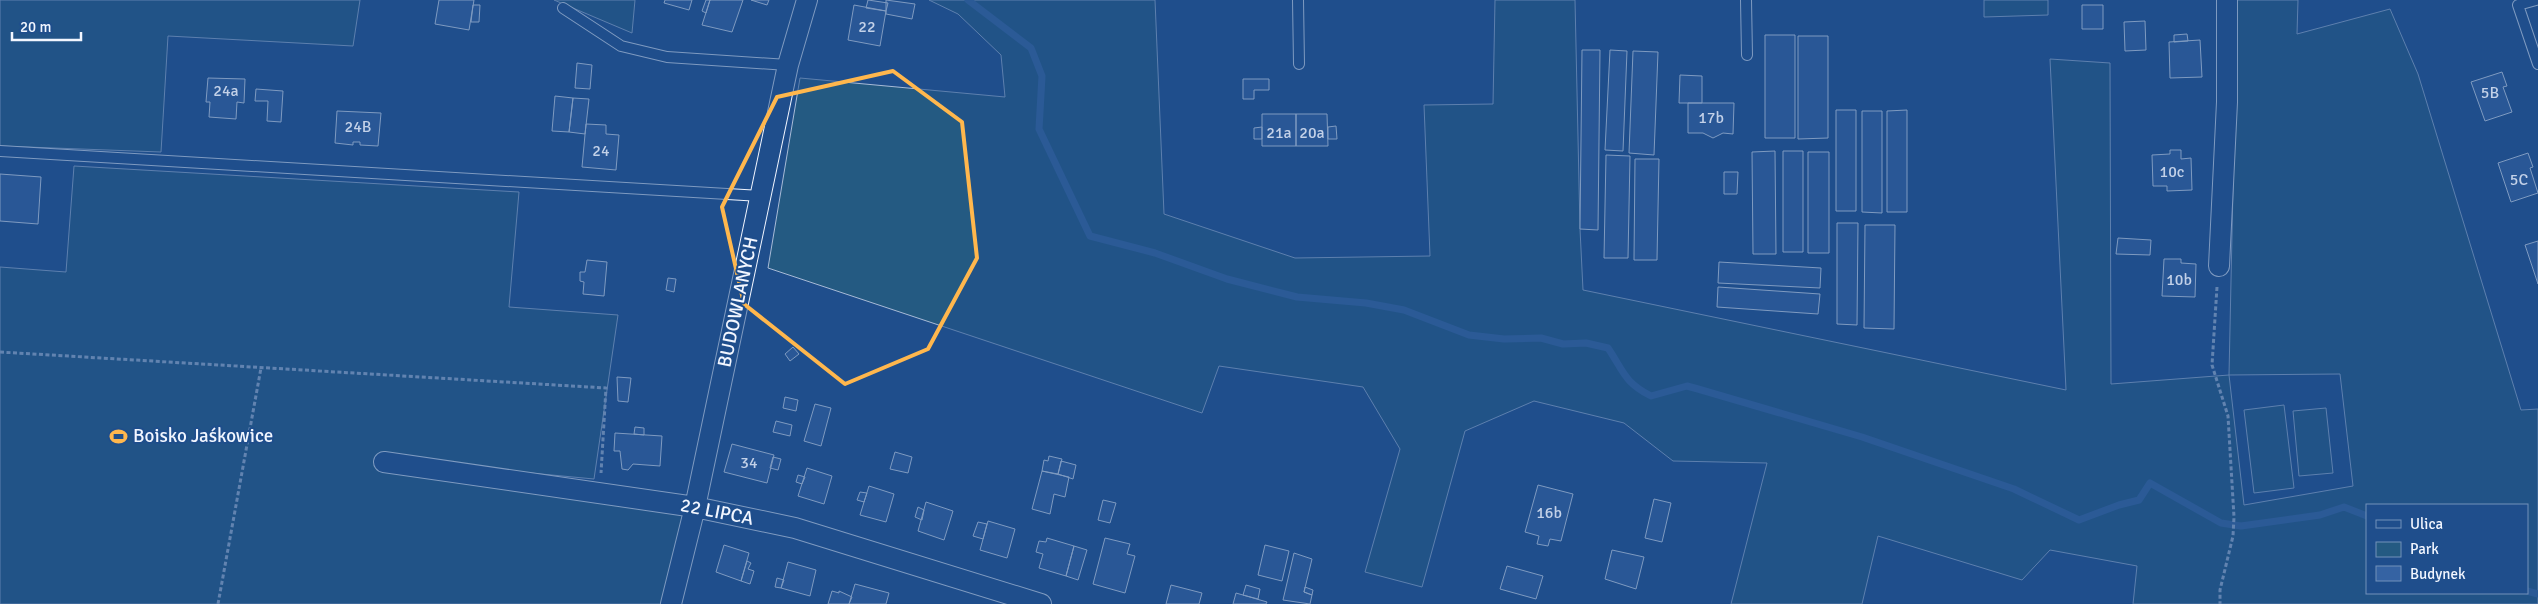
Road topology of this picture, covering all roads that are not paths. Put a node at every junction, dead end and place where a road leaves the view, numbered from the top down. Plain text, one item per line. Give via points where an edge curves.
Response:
1 (807, 0) edge
2 (1298, 0) edge
3 (1746, 0) edge
4 (2227, 0) edge
5 (2536, 0) edge
6 (2517, 3) edge
7 (563, 8) dead end
8 (1746, 55) dead end
9 (1299, 64) dead end
10 (2538, 64) edge
11 (788, 66) junction
12 (0, 151) edge
13 (761, 196) junction
14 (2219, 266) road end
15 (384, 462) dead end
16 (695, 507) junction
17 (672, 604) edge
18 (1041, 604) edge

1 - 11 street, BUDOWLANYCH
2 - 9 lane
3 - 8 lane
4 - 14 street via 2227,112
5 - 6 lane
6 - 10 lane
7 - 11 lane via 621,46 667,57
11 - 13 street, BUDOWLANYCH
12 - 13 lane
13 - 16 street, BUDOWLANYCH
15 - 16 street, 22 LIPCA
16 - 17 street, BUDOWLANYCH
16 - 18 street, 22 LIPCA via 795,528

